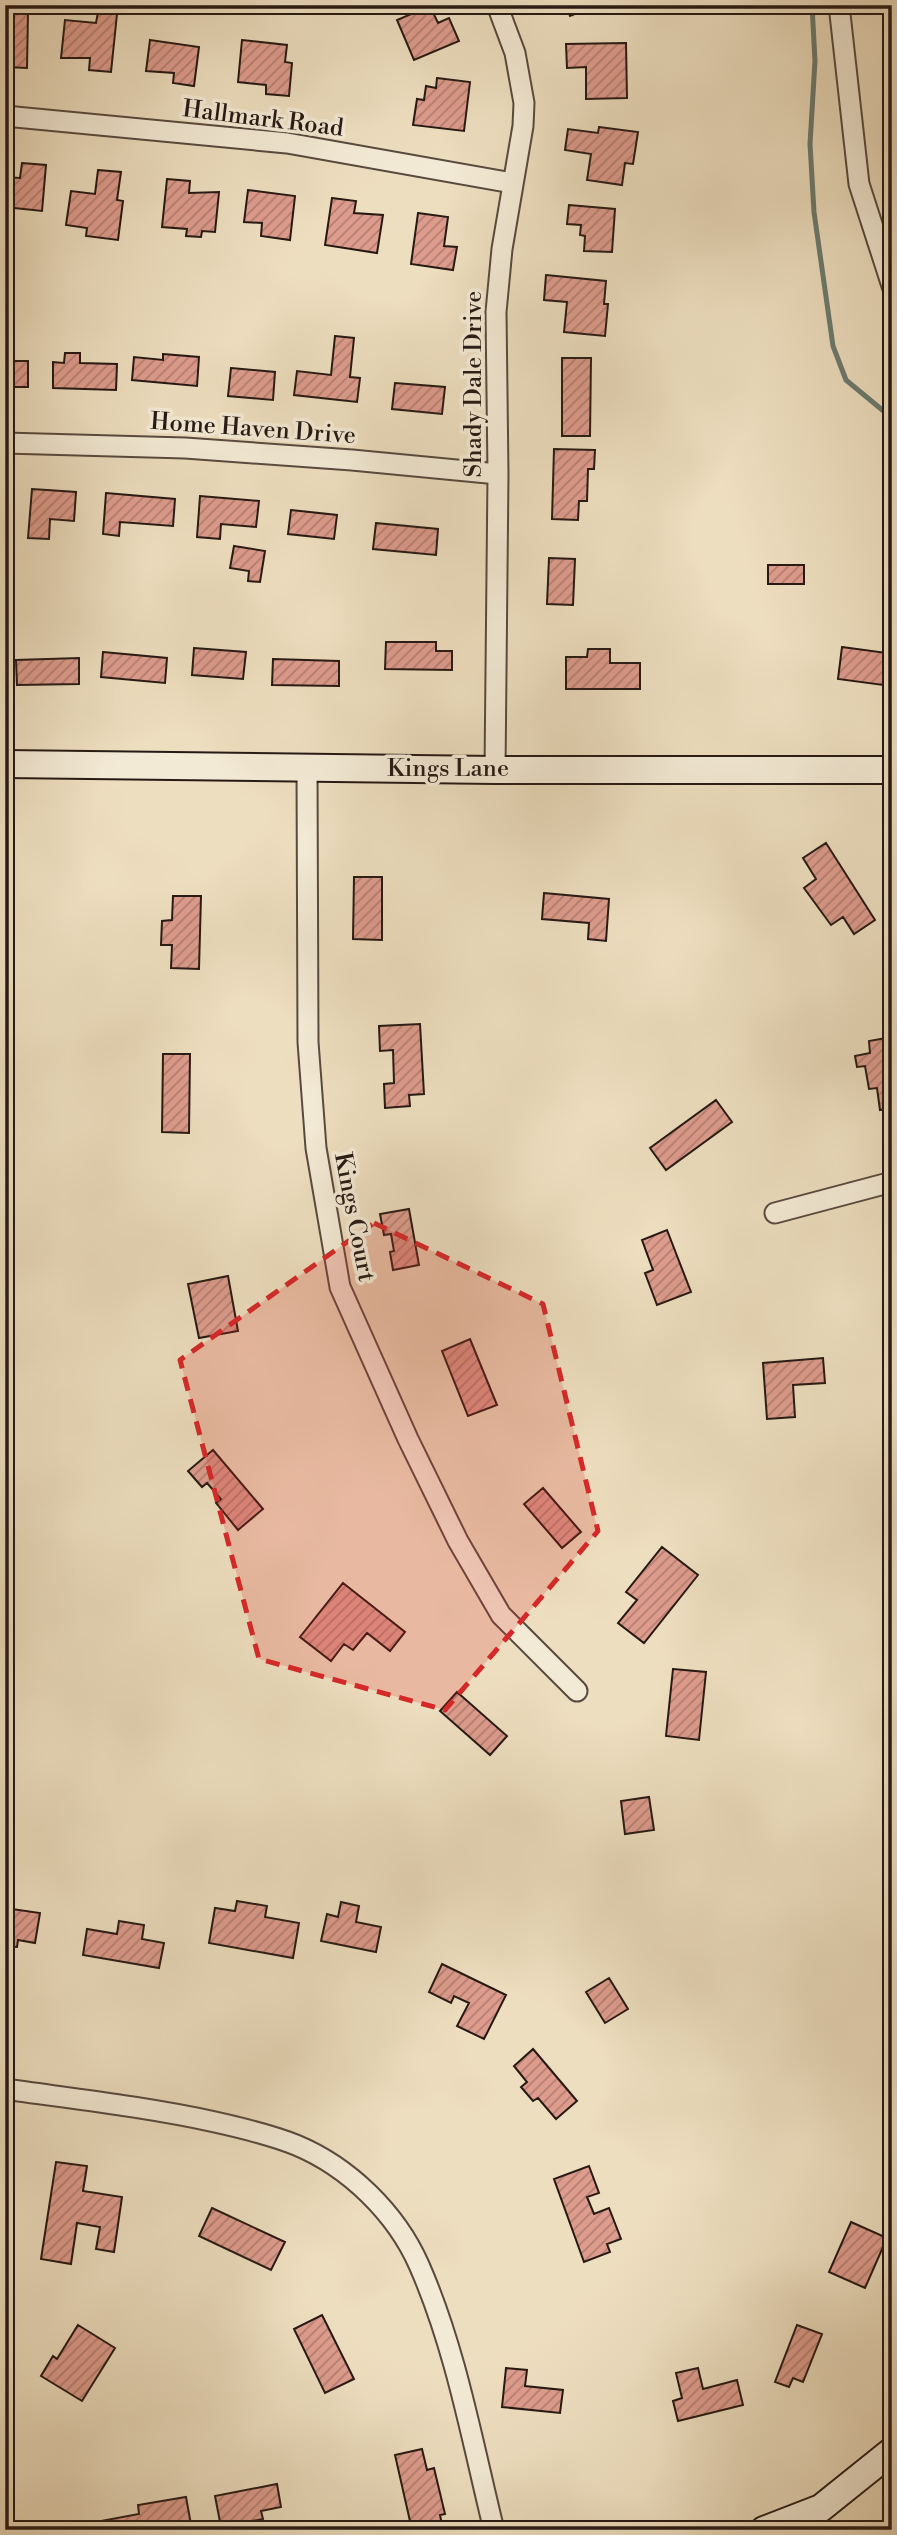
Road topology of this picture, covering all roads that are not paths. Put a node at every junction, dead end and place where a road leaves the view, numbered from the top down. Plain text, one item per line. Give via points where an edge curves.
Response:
1 (497, 5) edge
2 (839, 5) edge
3 (5, 116) edge
4 (512, 183) junction
5 (892, 286) edge
6 (5, 443) edge
7 (498, 474) junction
8 (5, 764) edge
9 (307, 768) junction
10 (495, 769) junction
11 (892, 770) edge
12 (892, 1182) edge
13 (775, 1213) dead end
14 (577, 1691) dead end
15 (5, 2089) edge
16 (892, 2451) edge
17 (494, 2530) edge
18 (764, 2530) edge

1 - 4 street, Shady Dale Drive via 515,53 524,103
2 - 5 street via 859,184
3 - 4 street, Hallmark Road via 287,143
4 - 7 street, Shady Dale Drive via 496,312
6 - 7 street, Home Haven Drive via 199,449
7 - 10 street, Shady Dale Drive
8 - 9 street, Kings Lane
9 - 10 street, Kings Lane
9 - 14 street, Kings Court via 308,1042 316,1148 340,1287 458,1541 501,1615
10 - 11 street, Kings Lane
12 - 13 street
15 - 17 street via 240,2128 297,2146 346,2173 388,2214 418,2262 443,2326
16 - 18 street via 821,2508

